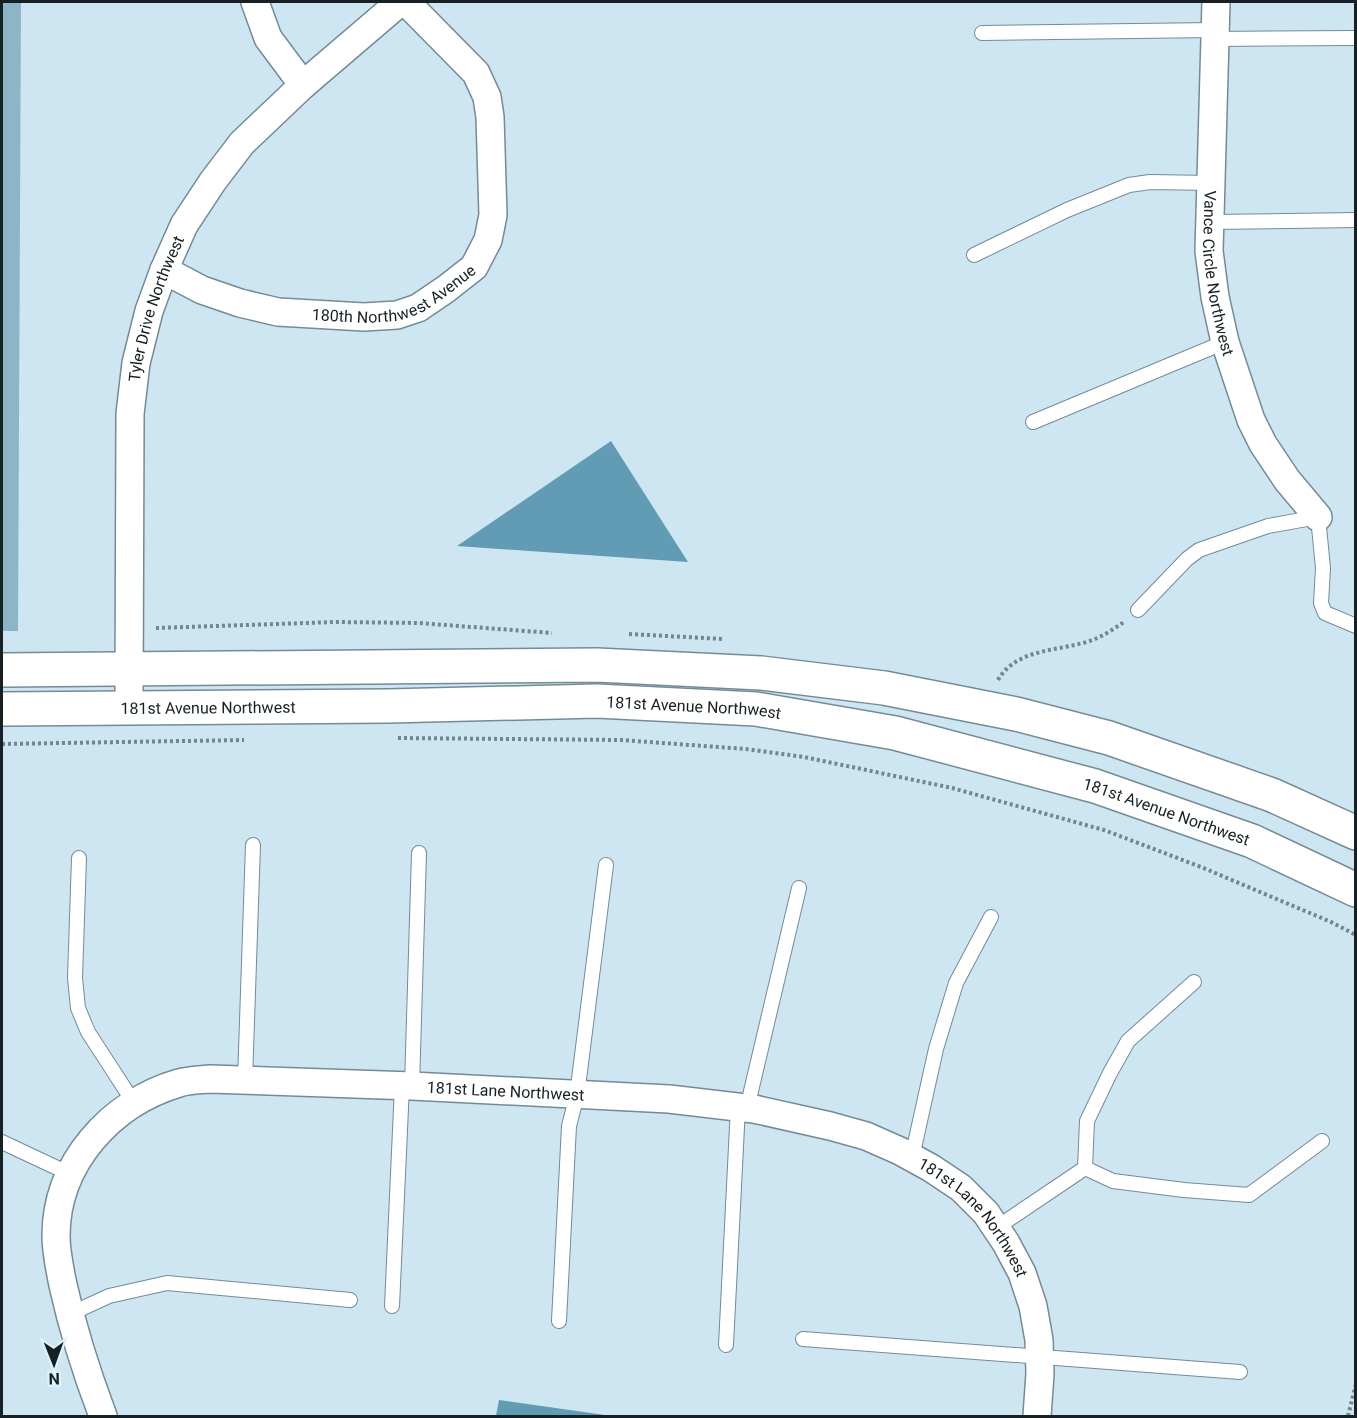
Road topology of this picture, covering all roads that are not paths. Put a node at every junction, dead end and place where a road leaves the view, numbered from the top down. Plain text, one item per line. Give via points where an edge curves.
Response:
1 (255, 2) edge
2 (400, 2) edge
3 (406, 2) edge
4 (1216, 2) edge
5 (982, 33) dead end
6 (1215, 34) junction
7 (1356, 38) edge
8 (303, 86) junction
9 (1210, 183) junction
10 (1356, 220) edge
11 (1210, 222) junction
12 (974, 255) dead end
13 (164, 270) junction
14 (1225, 342) junction
15 (1033, 422) dead end
16 (1318, 517) junction
17 (1138, 610) road end
18 (1356, 627) edge
19 (129, 668) junction
20 (2, 669) edge
21 (129, 707) junction
22 (2, 709) edge
23 (1356, 833) edge
24 (253, 844) dead end
25 (419, 853) dead end
26 (79, 858) dead end
27 (606, 865) dead end
28 (799, 888) dead end
29 (1356, 890) edge
30 (991, 917) dead end
31 (1194, 982) dead end
32 (245, 1080) junction
33 (407, 1086) junction
34 (578, 1095) junction
35 (134, 1103) junction
36 (742, 1108) junction
37 (1322, 1141) dead end
38 (2, 1142) edge
39 (912, 1157) junction
40 (1085, 1167) junction
41 (70, 1174) junction
42 (996, 1228) junction
43 (350, 1300) dead end
44 (392, 1306) dead end
45 (70, 1314) junction
46 (559, 1321) dead end
47 (802, 1339) dead end
48 (726, 1345) dead end
49 (1040, 1356) junction
50 (1240, 1372) dead end
51 (103, 1416) edge
52 (1037, 1416) edge

1 - 8 street via 268,38
2 - 8 street, Tyler Drive Northwest
3 - 13 street, 180th Northwest Avenue via 476,74 487,97 493,215 488,240 474,267 418,308 397,315 364,317 278,312 202,290
4 - 6 street, Vance Circle Northwest
5 - 6 lane
6 - 7 lane
6 - 9 street, Vance Circle Northwest
8 - 13 street, Tyler Drive Northwest via 242,143 213,181 184,225
9 - 11 street, Vance Circle Northwest
9 - 12 lane via 1129,185
10 - 11 lane
11 - 14 street, Vance Circle Northwest via 1209,251
13 - 19 street, Tyler Drive Northwest via 136,363 131,404
14 - 15 lane
14 - 16 street, Vance Circle Northwest via 1263,444
16 - 17 lane via 1268,526 1199,550
16 - 18 lane via 1323,568 1321,603 1325,613
19 - 20 main road
19 - 21 street, Tyler Drive Northwest
19 - 23 main road via 597,665 761,673 884,688 1017,714 1109,738 1272,795
21 - 22 main road, 181st Avenue Northwest
21 - 29 main road, 181st Avenue Northwest via 597,700 756,710 895,733 1095,786 1252,842
24 - 32 lane
25 - 33 lane
26 - 35 lane via 75,978 78,1008 88,1032
27 - 34 lane
28 - 36 lane
30 - 39 lane via 956,983 936,1049
31 - 40 lane via 1128,1041 1087,1121
32 - 33 street, 181st Lane Northwest
32 - 35 street, 181st Lane Northwest via 181,1082
33 - 34 street, 181st Lane Northwest
33 - 44 lane
34 - 36 street, 181st Lane Northwest via 669,1099
34 - 46 lane via 568,1126
35 - 41 street, 181st Lane Northwest via 101,1128
36 - 39 street, 181st Lane Northwest via 866,1136
36 - 48 lane
37 - 40 lane via 1248,1195 1113,1180
38 - 41 lane
39 - 42 street, 181st Lane Northwest via 961,1188
40 - 42 lane
41 - 45 street, 181st Lane Northwest via 59,1206 56,1237
42 - 49 street, 181st Lane Northwest via 1022,1273 1033,1306
43 - 45 lane via 168,1283 109,1296
45 - 51 street, 181st Lane Northwest
47 - 49 lane
49 - 50 lane
49 - 52 street, 181st Lane Northwest

